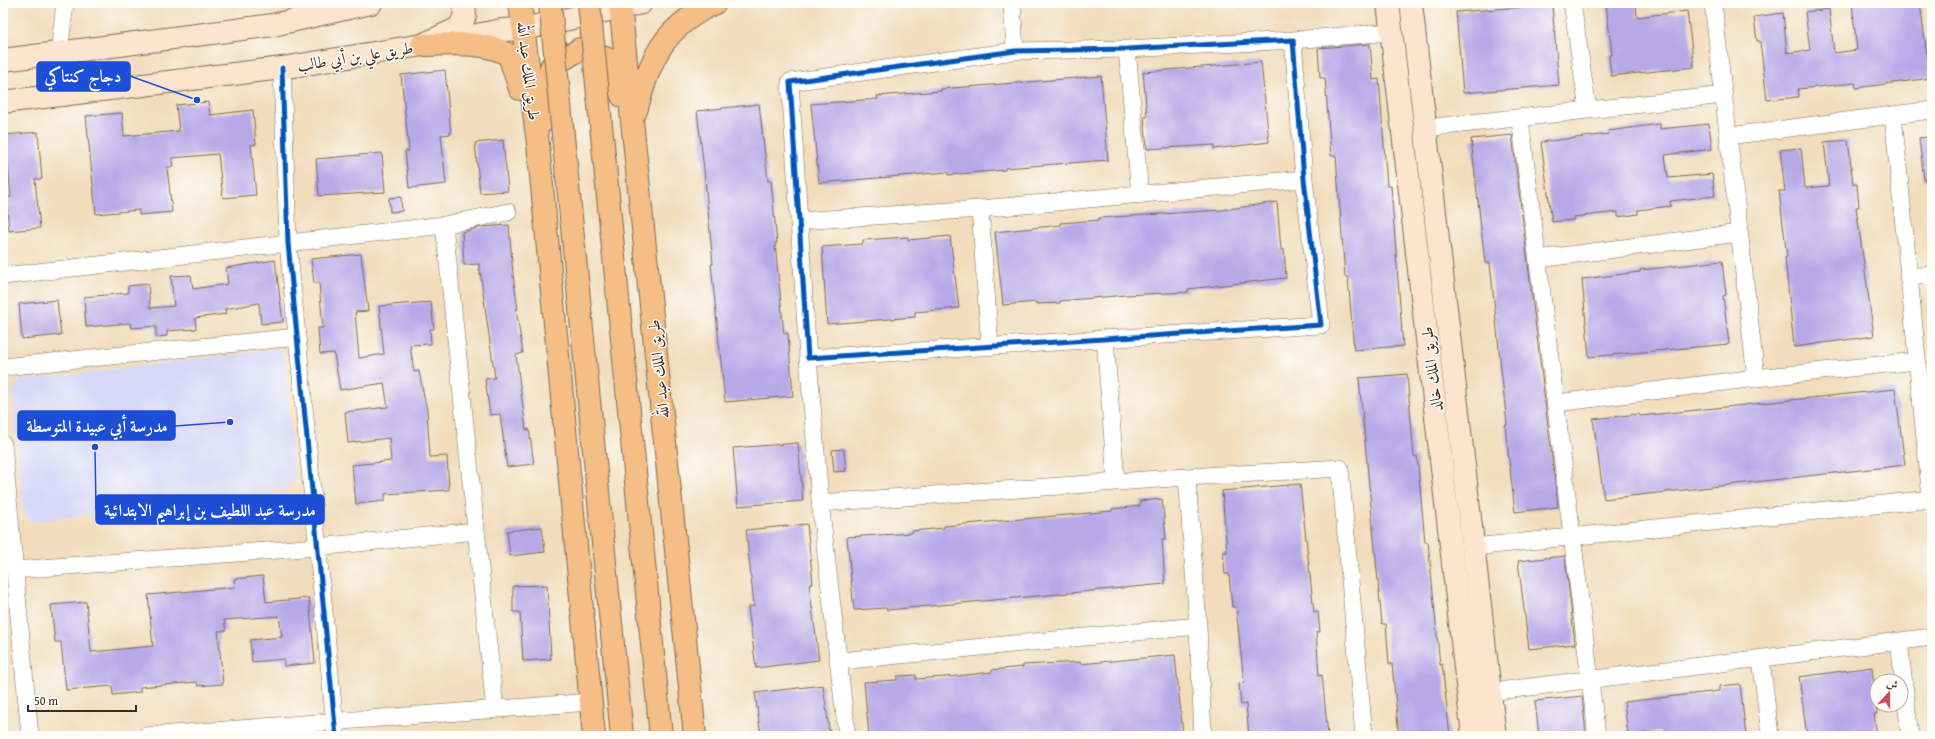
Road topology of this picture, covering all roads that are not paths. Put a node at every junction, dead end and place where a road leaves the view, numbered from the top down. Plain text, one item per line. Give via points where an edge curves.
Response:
1 (65, 3) edge
2 (372, 3) edge
3 (462, 3) edge
4 (520, 3) edge
5 (550, 3) edge
6 (589, 3) edge
7 (715, 3) edge
8 (1012, 3) edge
9 (1388, 3) edge
10 (1411, 3) edge
11 (1572, 3) edge
12 (1713, 3) edge
13 (627, 4) edge
14 (523, 29) junction
15 (1391, 32) junction
16 (1293, 40) junction
17 (422, 45) junction
18 (1127, 49) junction
19 (1015, 51) junction
20 (59, 53) junction
21 (3, 60) edge
22 (282, 68) junction
23 (1724, 95) junction
24 (3, 102) edge
25 (1588, 110) junction
26 (1932, 110) edge
27 (1892, 115) junction
28 (1520, 118) junction
29 (632, 121) junction
30 (1426, 128) junction
31 (1728, 136) junction
32 (538, 144) junction
33 (1304, 179) junction
34 (1140, 195) junction
35 (980, 208) junction
36 (508, 212) dead end
37 (799, 221) junction
38 (444, 225) junction
39 (1739, 233) junction
40 (288, 243) junction
41 (1538, 259) junction
42 (1932, 275) edge
43 (3, 276) edge
44 (1908, 277) junction
45 (297, 337) junction
46 (1105, 338) junction
47 (990, 347) junction
48 (808, 358) junction
49 (1916, 360) junction
50 (3, 368) edge
51 (1756, 378) junction
52 (1556, 403) junction
53 (3, 444) edge
54 (1187, 477) junction
55 (1116, 481) junction
56 (1931, 499) edge
57 (820, 503) junction
58 (476, 531) junction
59 (1574, 537) junction
60 (318, 547) junction
61 (1474, 547) junction
62 (14, 570) junction
63 (1198, 626) junction
64 (1932, 637) edge
65 (1899, 641) junction
66 (1761, 658) junction
67 (839, 661) junction
68 (1591, 680) junction
69 (1490, 692) junction
70 (590, 702) junction
71 (494, 710) junction
72 (335, 729) edge
73 (30, 736) edge
74 (146, 736) edge
75 (594, 736) edge
76 (622, 736) edge
77 (661, 736) edge
78 (695, 736) edge
79 (847, 736) edge
80 (1202, 736) edge
81 (1364, 736) edge
82 (1473, 736) edge
83 (1495, 736) edge
84 (1597, 736) edge
85 (1770, 736) edge
86 (1910, 736) edge

1 - 20 street
2 - 20 main road via 273,26
3 - 17 main road, طريق علي بن أبي طالب via 465,16 459,28
4 - 14 main road, طريق الملك عبد الله
5 - 76 main road, طريق الملك عبد الله, bridge
6 - 77 main road, طريق الملك عبد الله, bridge
7 - 29 main road via 683,21 656,51 645,76
8 - 19 street
9 - 15 main road, طريق الملك خالد
10 - 30 main road, طريق الملك خالد
11 - 25 street
12 - 23 street
13 - 14 main road, طريق علي بن أبي طالب
13 - 29 main road, طريق الملك عبد الله
14 - 17 main road, طريق علي بن أبي طالب via 502,30
14 - 32 main road, طريق الملك عبد الله
15 - 16 street
15 - 82 main road, طريق الملك خالد
16 - 18 street
16 - 33 street
17 - 22 main road, طريق علي بن أبي طالب
17 - 32 main road via 478,45 500,49 509,55
18 - 19 street
18 - 34 street
19 - 37 street via 790,82
20 - 21 main road
22 - 24 main road, طريق علي بن أبي طالب
22 - 40 street
23 - 25 street
23 - 31 street
25 - 28 street
26 - 27 street
27 - 31 street
27 - 44 street
28 - 30 street
28 - 41 street
29 - 32 main road via 608,59 580,48 551,67
29 - 78 main road, طريق الملك عبد الله
30 - 61 main road, طريق الملك خالد
31 - 39 street
32 - 70 main road, طريق الملك عبد الله
33 - 34 street
33 - 46 street via 1321,325
34 - 35 street
35 - 37 street
35 - 47 street
36 - 38 street
37 - 48 street
38 - 40 street
38 - 58 street
39 - 41 street
39 - 51 street
40 - 43 street
40 - 45 street
41 - 52 street
42 - 44 street
44 - 49 street
45 - 50 street
45 - 60 street
46 - 47 street
46 - 55 street
47 - 48 street
48 - 57 street
49 - 51 street
49 - 56 street
51 - 52 street
52 - 59 street
53 - 62 street
54 - 55 street
54 - 63 street
54 - 81 street via 1340,468
55 - 57 street
56 - 59 street
57 - 67 street
58 - 60 street
58 - 71 street
59 - 61 street
59 - 68 street
60 - 62 street
60 - 72 street
61 - 69 main road, طريق الملك خالد
62 - 73 street
63 - 67 street
63 - 80 street
64 - 65 street
65 - 66 street
65 - 86 street
66 - 68 street
66 - 85 street
67 - 79 street
68 - 69 street
68 - 84 street
69 - 83 main road, طريق الملك خالد
70 - 71 street
70 - 75 main road, طريق الملك عبد الله
71 - 72 street
72 - 74 street

